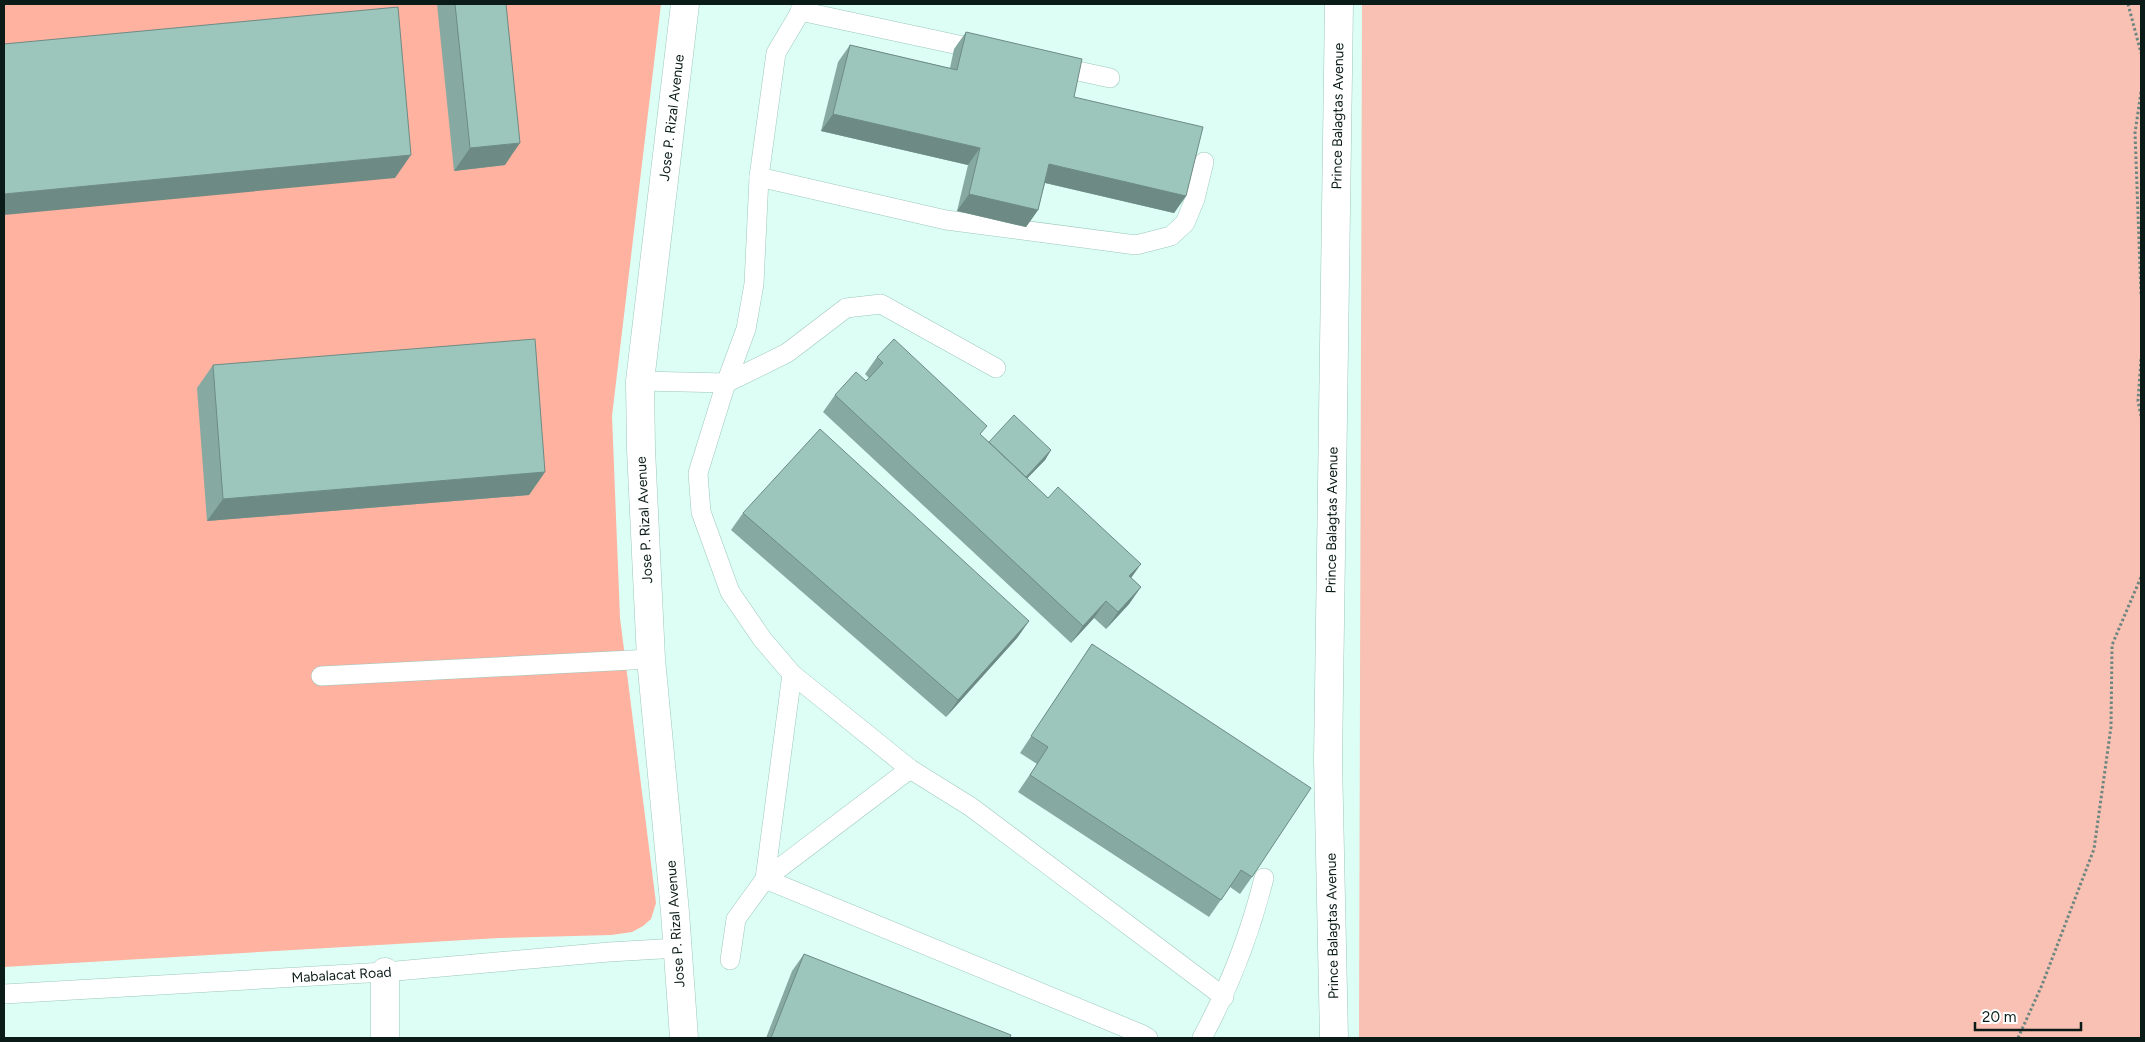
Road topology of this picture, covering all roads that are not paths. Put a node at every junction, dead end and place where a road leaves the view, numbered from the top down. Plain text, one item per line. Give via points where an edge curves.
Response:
1 (685, 4) edge
2 (1339, 4) edge
3 (803, 7) edge
4 (1004, 55) edge
5 (1042, 63) edge
6 (1110, 78) dead end
7 (1204, 162) edge
8 (759, 177) junction
9 (996, 368) dead end
10 (640, 381) junction
11 (726, 383) junction
12 (651, 659) junction
13 (792, 674) junction
14 (321, 676) dead end
15 (910, 769) junction
16 (1264, 878) edge
17 (765, 879) junction
18 (678, 948) junction
19 (730, 960) dead end
20 (385, 972) junction
21 (4, 994) edge
22 (1224, 997) junction
23 (385, 1038) edge
24 (684, 1038) edge
25 (1148, 1038) edge
26 (1202, 1038) edge
27 (1334, 1038) edge

1 - 10 street, Jose P. Rizal Avenue
2 - 27 street, Prince Balagtas Avenue via 1328,760
3 - 4 lane
3 - 8 lane via 776,53
5 - 6 lane
7 - 8 lane via 1185,223 1171,236 1136,245 946,220
8 - 11 lane via 754,284 746,329
9 - 11 lane via 881,304 846,308 787,353
10 - 11 lane
10 - 12 street, Jose P. Rizal Avenue
11 - 13 lane via 698,473 701,512 730,592 763,640
12 - 14 lane
12 - 18 street, Jose P. Rizal Avenue
13 - 15 lane
13 - 17 lane
15 - 17 lane
15 - 22 lane via 971,807
16 - 22 lane
17 - 19 lane via 736,918
17 - 25 lane
18 - 20 lane, Mabalacat Road
18 - 24 street, Jose P. Rizal Avenue
20 - 21 lane, Mabalacat Road
20 - 23 street
22 - 26 lane

